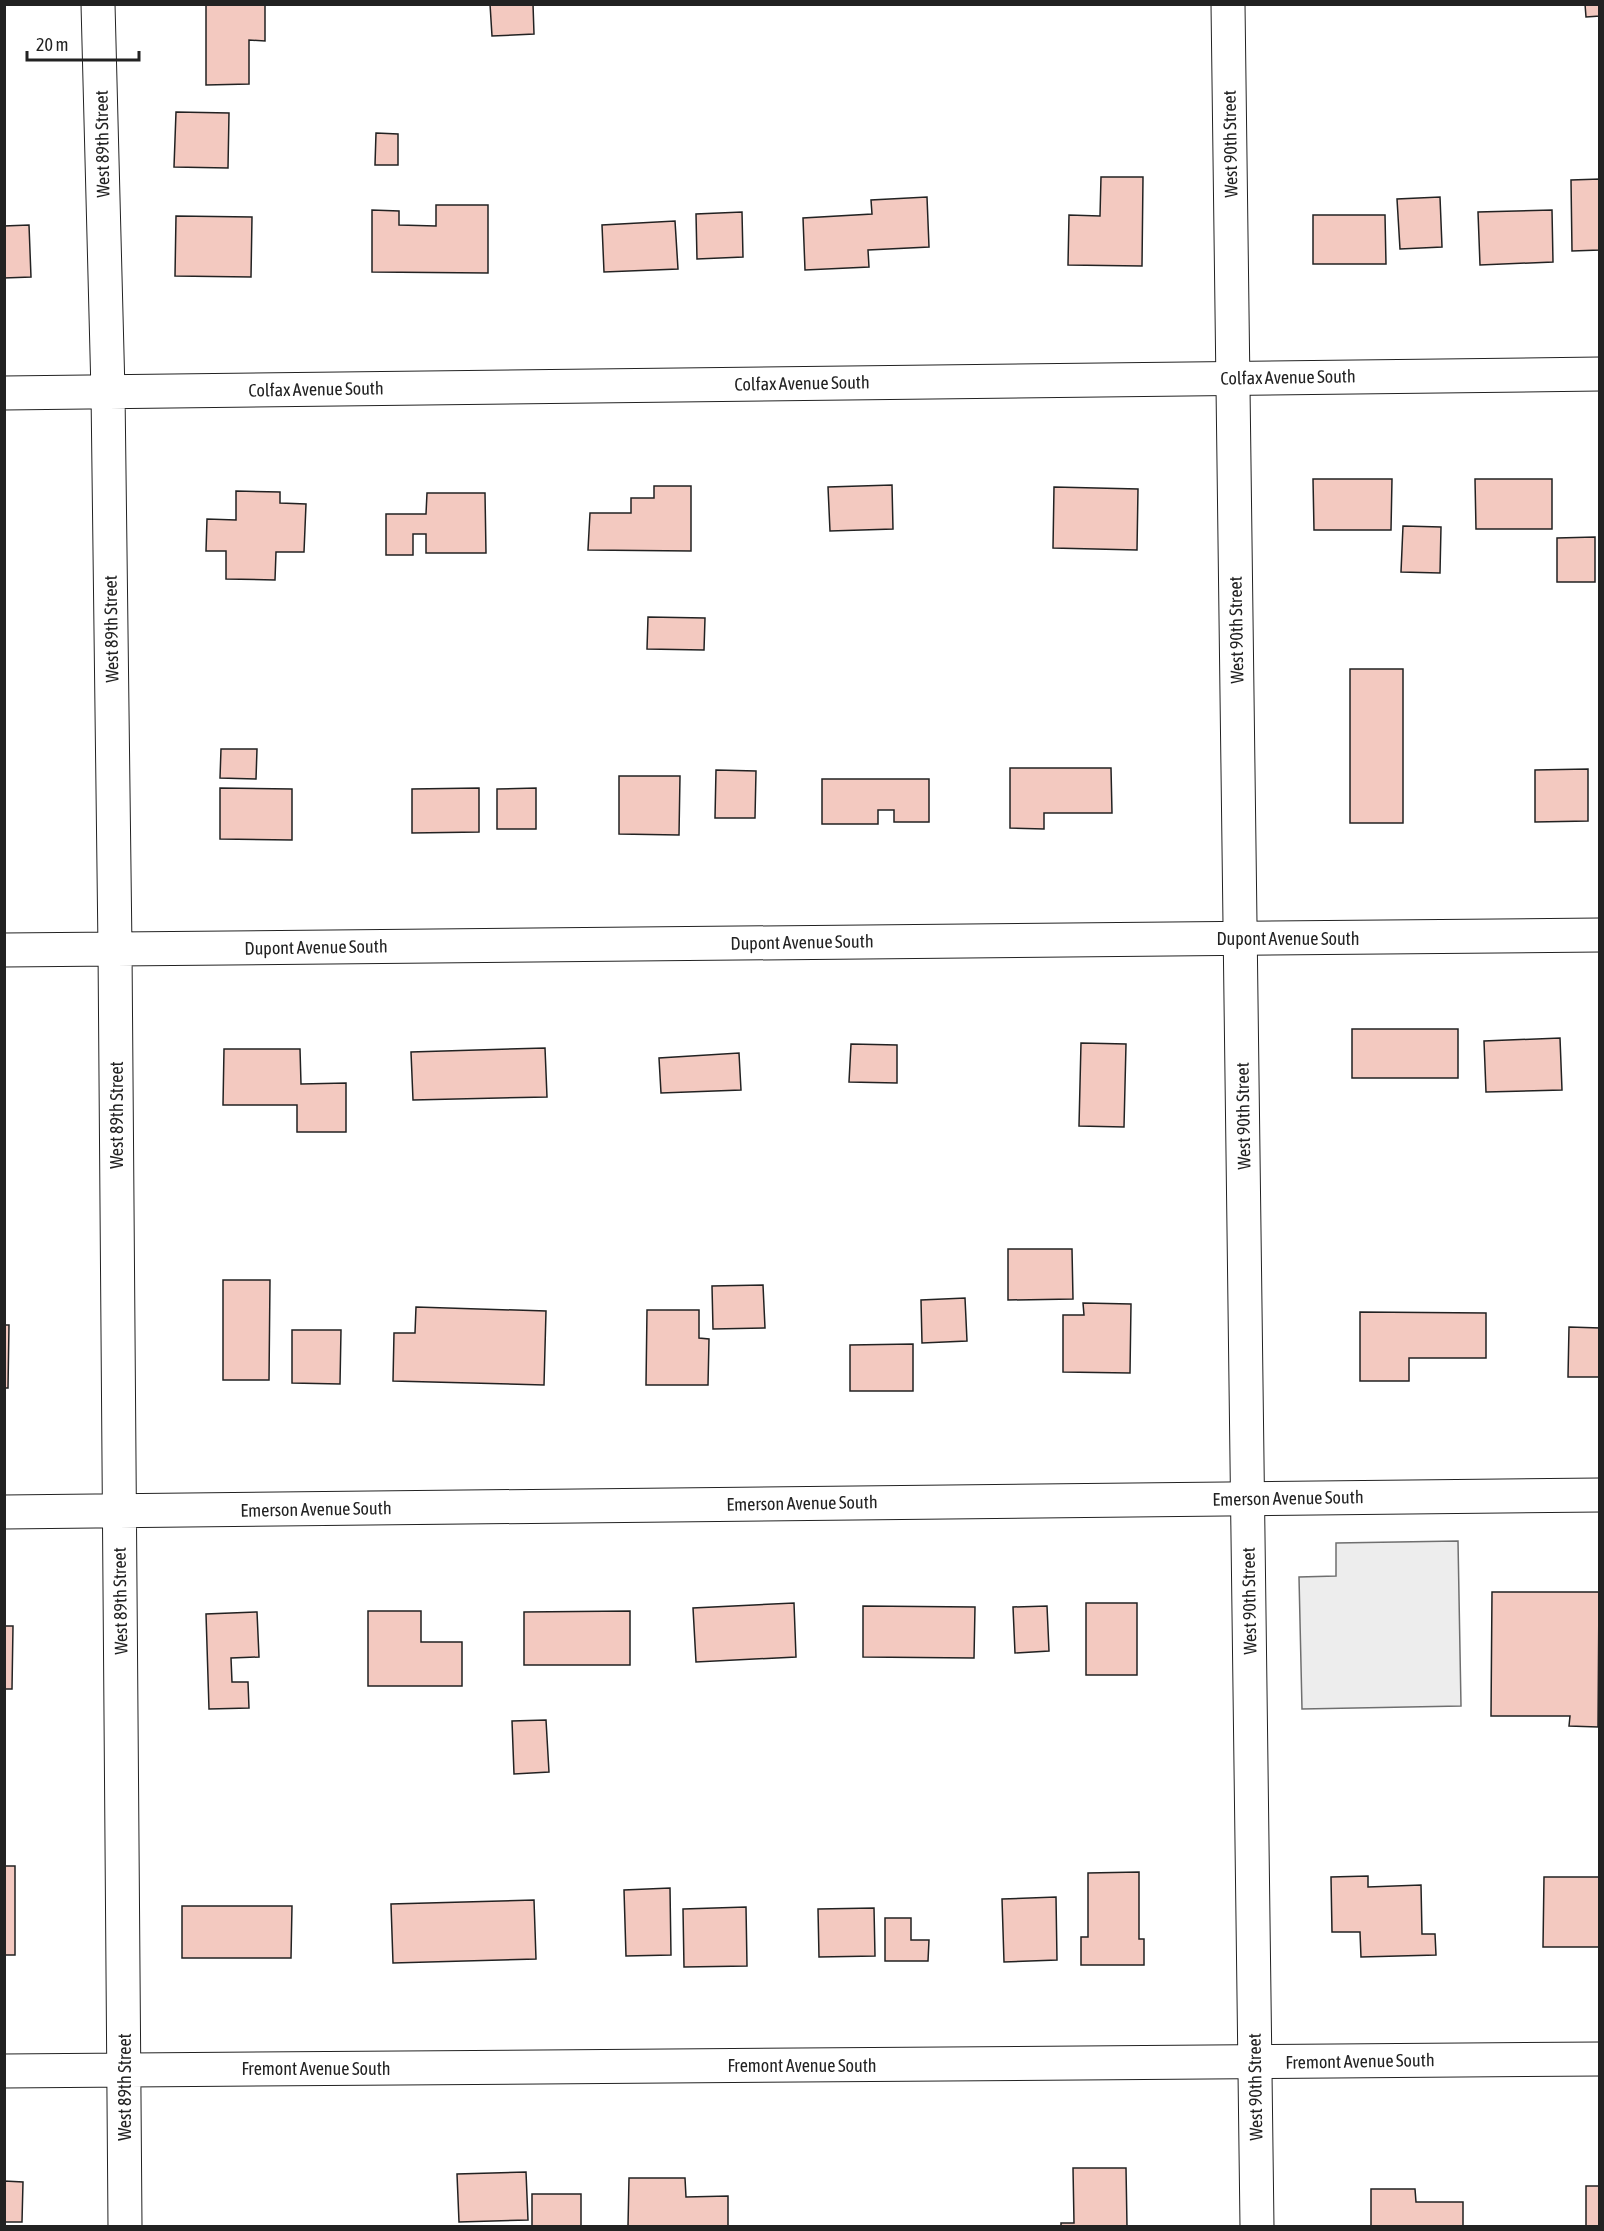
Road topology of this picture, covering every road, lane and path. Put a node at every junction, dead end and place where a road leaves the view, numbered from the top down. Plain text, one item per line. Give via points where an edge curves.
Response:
1 (98, 4) edge
2 (1228, 4) edge
3 (1599, 374) edge
4 (1233, 378) junction
5 (108, 392) junction
6 (4, 393) edge
7 (1599, 935) edge
8 (1240, 939) junction
9 (115, 949) junction
10 (4, 950) edge
11 (1599, 1495) edge
12 (1248, 1498) junction
13 (119, 1511) junction
14 (4, 1512) edge
15 (1599, 2059) edge
16 (1255, 2063) junction
17 (124, 2069) junction
18 (4, 2071) edge
19 (125, 2226) edge
20 (1257, 2226) edge

1 - 5 street, West 89th Street
2 - 4 street, West 90th Street
3 - 4 street, Colfax Avenue South
4 - 5 street, Colfax Avenue South
4 - 8 street, West 90th Street
5 - 6 street, Colfax Avenue South
5 - 9 street, West 89th Street
7 - 8 street, Dupont Avenue South
8 - 9 street, Dupont Avenue South
8 - 12 street, West 90th Street
9 - 10 street, Dupont Avenue South
9 - 13 street, West 89th Street
11 - 12 street, Emerson Avenue South
12 - 13 street, Emerson Avenue South
12 - 16 street, West 90th Street
13 - 14 street, Emerson Avenue South
13 - 17 street, West 89th Street
15 - 16 street, Fremont Avenue South
16 - 17 street, Fremont Avenue South
16 - 20 street, West 90th Street
17 - 18 street, Fremont Avenue South
17 - 19 street, West 89th Street

